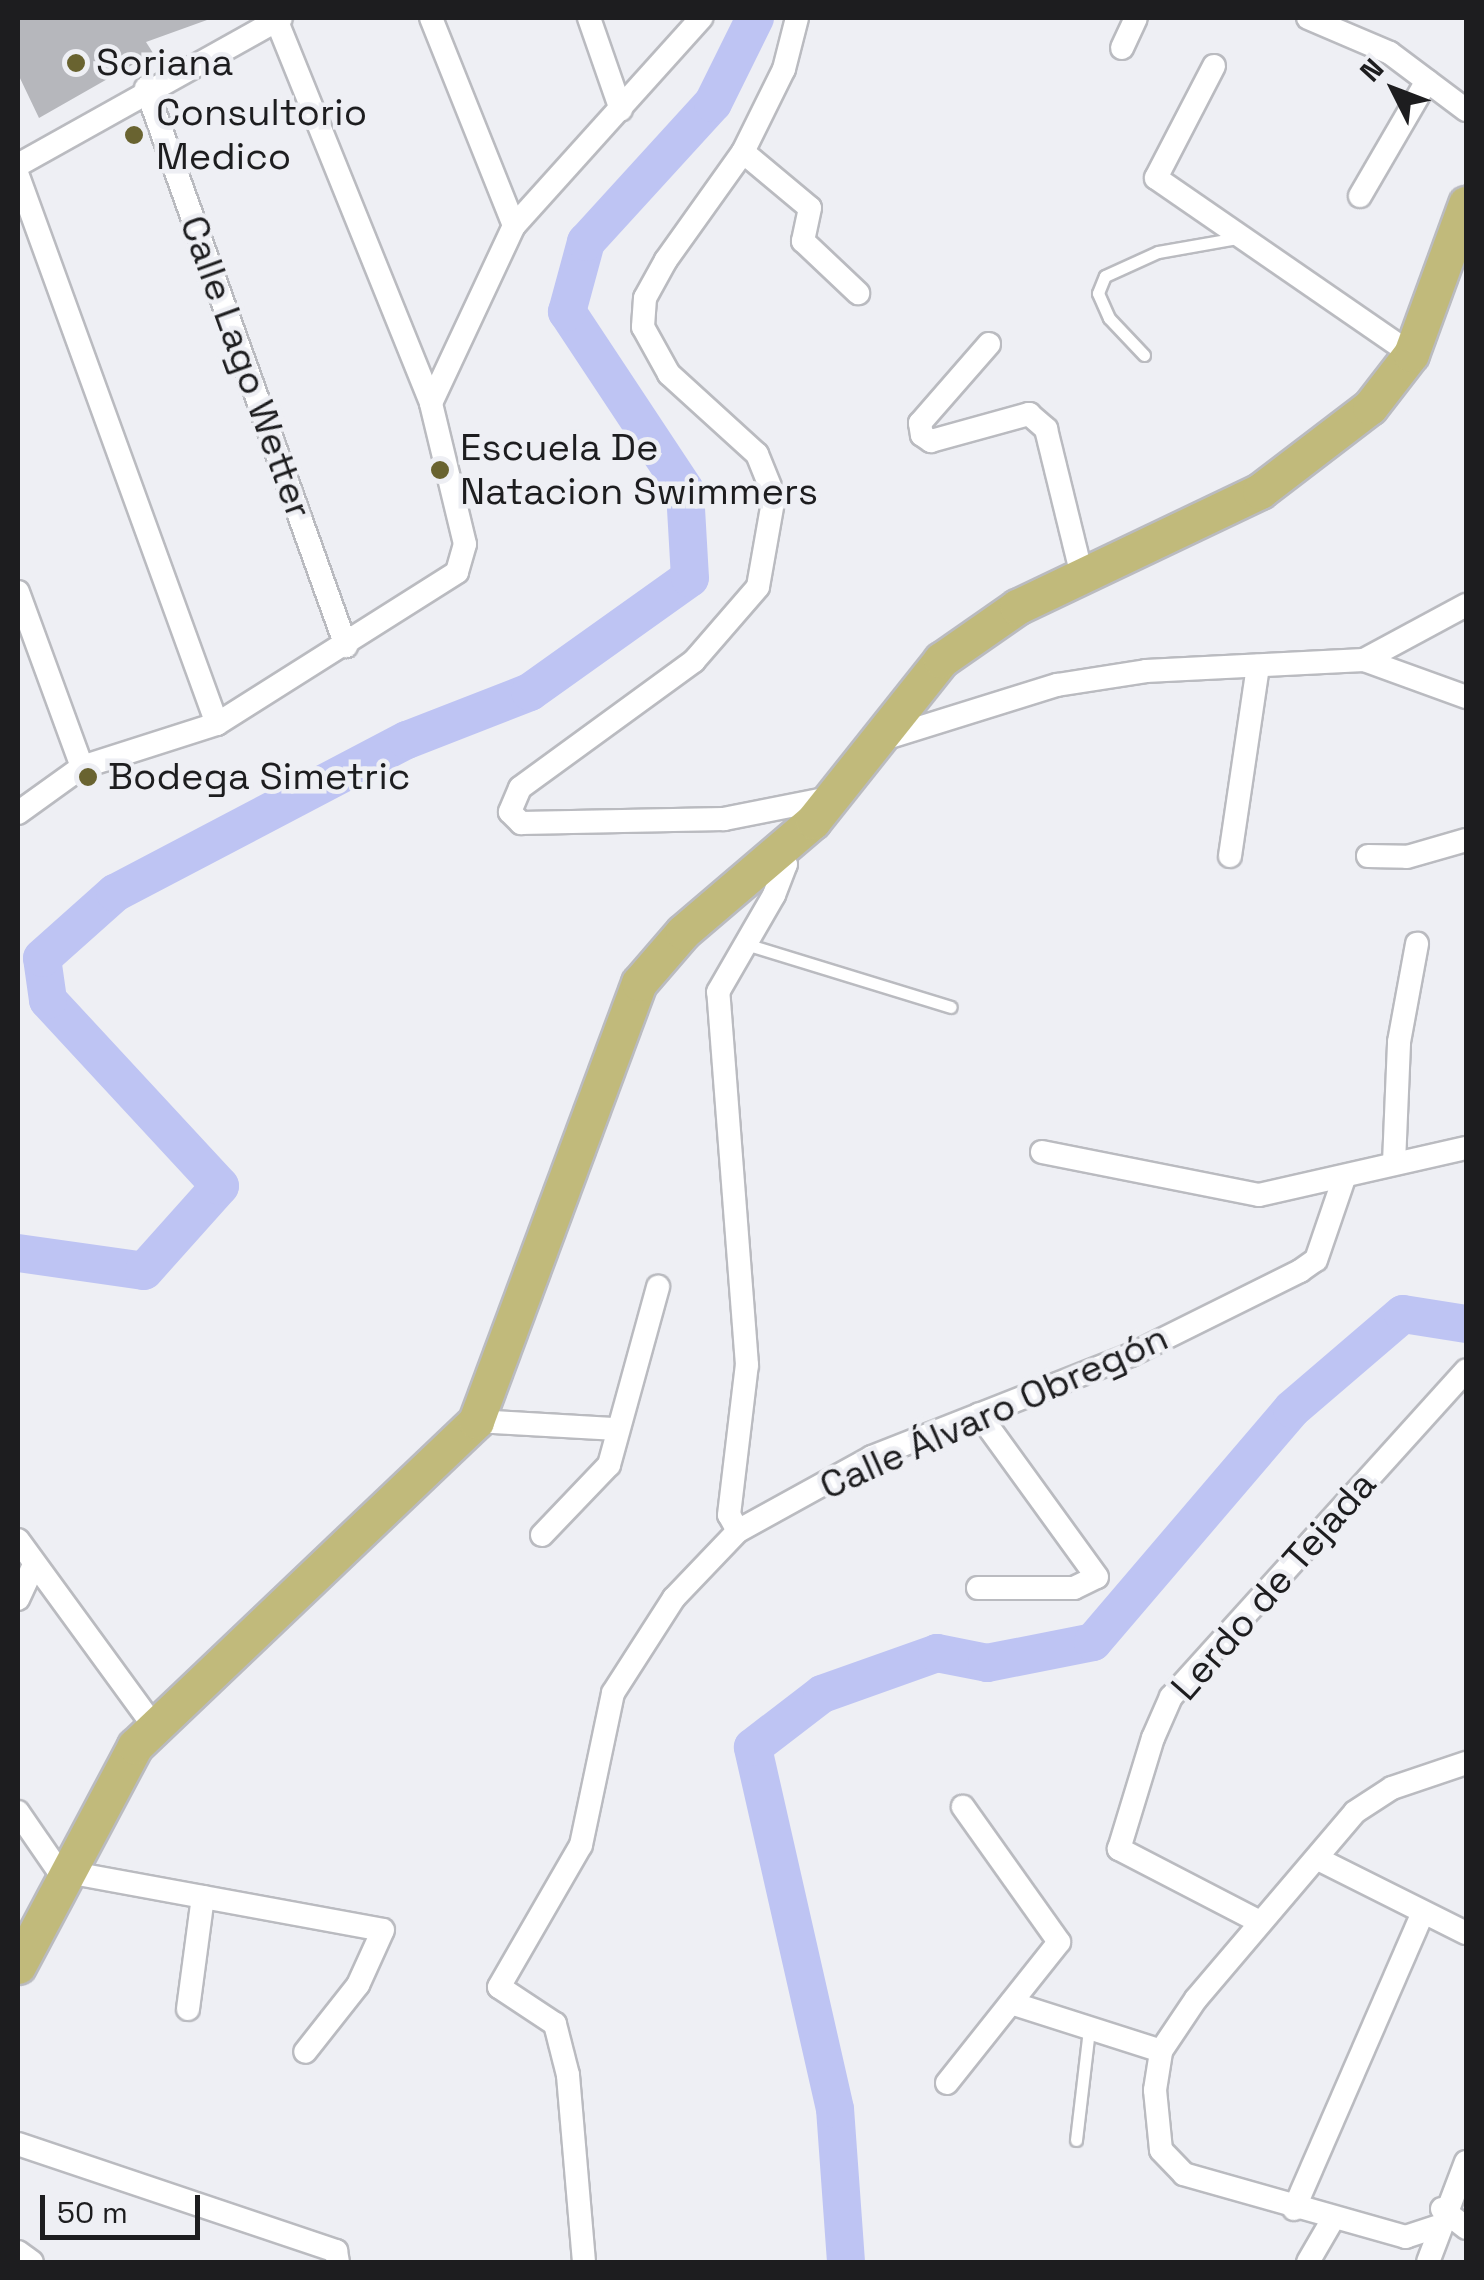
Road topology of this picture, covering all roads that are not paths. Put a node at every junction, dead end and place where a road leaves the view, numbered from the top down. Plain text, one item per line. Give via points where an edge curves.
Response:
1 (278, 18) edge
2 (431, 18) edge
3 (589, 18) edge
4 (701, 18) edge
5 (796, 18) edge
6 (1136, 18) edge
7 (1308, 18) edge
8 (1122, 48) dead end
9 (1214, 66) dead end
10 (1427, 81) junction
11 (146, 88) junction
12 (621, 110) junction
13 (1466, 110) edge
14 (21, 152) edge
15 (743, 152) junction
16 (18, 176) edge
17 (1360, 196) dead end
18 (1466, 204) edge
19 (514, 226) junction
20 (1242, 237) junction
21 (858, 294) dead end
22 (989, 344) dead end
23 (1144, 354) dead end
24 (1411, 354) junction
25 (431, 404) junction
26 (1082, 576) junction
27 (18, 592) edge
28 (1466, 593) edge
29 (1466, 605) edge
30 (1384, 644) junction
31 (346, 646) junction
32 (1364, 660) junction
33 (1258, 666) junction
34 (1466, 697) edge
35 (217, 724) junction
36 (868, 744) junction
37 (82, 767) junction
38 (830, 798) junction
39 (18, 813) edge
40 (1466, 840) edge
41 (778, 851) junction
42 (1230, 856) dead end
43 (1368, 856) dead end
44 (746, 944) junction
45 (1418, 944) dead end
46 (951, 1007) dead end
47 (1466, 1148) edge
48 (1042, 1152) dead end
49 (1394, 1163) junction
50 (1343, 1181) junction
51 (658, 1287) dead end
52 (1466, 1370) edge
53 (979, 1414) junction
54 (476, 1420) junction
55 (613, 1428) junction
56 (738, 1531) junction
57 (542, 1535) dead end
58 (18, 1540) edge
59 (34, 1567) junction
60 (978, 1588) dead end
61 (18, 1599) edge
62 (155, 1728) junction
63 (1466, 1764) edge
64 (963, 1807) dead end
65 (18, 1812) edge
66 (1318, 1859) junction
67 (66, 1876) junction
68 (203, 1897) junction
69 (1420, 1917) junction
70 (1258, 1921) junction
71 (1466, 1933) edge
72 (18, 1966) edge
73 (1011, 2004) junction
74 (188, 2009) dead end
75 (1090, 2030) junction
76 (1161, 2051) junction
77 (305, 2052) dead end
78 (946, 2083) dead end
79 (1076, 2140) dead end
80 (18, 2144) edge
81 (1466, 2162) edge
82 (1294, 2208) junction
83 (1439, 2218) junction
84 (1333, 2219) junction
85 (1466, 2228) edge
86 (18, 2252) edge
87 (32, 2262) edge
88 (338, 2262) edge
89 (584, 2262) edge
90 (1308, 2262) edge
91 (1428, 2262) edge

1 - 11 street
1 - 25 street
2 - 19 street
3 - 12 street
4 - 12 street
5 - 15 street via 784,69
6 - 8 street
7 - 10 street via 1390,53
9 - 20 street via 1156,178
10 - 13 street
10 - 17 street
11 - 14 street
11 - 31 street, Calle Lago Wetter
12 - 19 street
15 - 21 street via 810,208 804,241
15 - 38 street via 666,260 645,298 642,327 669,374 757,454 774,496 758,587 694,661 520,788 510,812 521,823 724,819
16 - 35 street
18 - 24 main road
19 - 25 street
20 - 23 lane via 1158,252 1105,276 1098,294 1109,318
20 - 24 street
22 - 26 street via 920,423 922,435 932,441 1030,414 1046,428
24 - 26 main road via 1322,452
25 - 31 street via 465,544 457,572
26 - 36 main road via 941,660
27 - 37 street
28 - 30 street via 1390,630
29 - 30 street via 1430,630
30 - 32 street
31 - 35 street
32 - 33 street
32 - 34 street
33 - 36 street via 1057,685
33 - 42 street
35 - 37 street
36 - 38 main road
37 - 39 street
38 - 41 main road
40 - 43 street via 1407,857
41 - 44 street via 786,864
41 - 54 main road via 639,983
44 - 46 lane
44 - 56 street via 718,992 747,1365 729,1515
45 - 49 street via 1398,1042
47 - 49 street
48 - 50 street via 1259,1194
49 - 50 street
50 - 53 street, Calle Álvaro Obregón via 1316,1260 1300,1271 1130,1354
51 - 55 street
52 - 70 street, Lerdo de Tejada via 1171,1697 1154,1738 1119,1849
53 - 56 street, Calle Álvaro Obregón via 872,1457
53 - 60 street via 1097,1577 1074,1588
54 - 55 street
54 - 62 main road
55 - 57 street via 618,1444 609,1465
56 - 89 street, Calle Álvaro Obregón via 674,1598 613,1694 582,1845 500,1987 554,2024
58 - 59 street
59 - 61 street
59 - 62 street
62 - 67 main road via 135,1746
63 - 66 street via 1371,1798
64 - 73 street via 1059,1942
65 - 67 street
66 - 69 street
66 - 70 street
67 - 68 street
67 - 72 main road
68 - 74 street
68 - 77 street via 383,1930 358,1985
69 - 71 street
69 - 82 street
70 - 76 street
73 - 75 street
73 - 78 street
75 - 76 street
75 - 79 lane
76 - 82 street via 1156,2134 1170,2162
80 - 88 street via 336,2250
81 - 83 street
82 - 84 street
83 - 84 street via 1406,2237
83 - 85 street
83 - 91 street
84 - 90 street
86 - 87 street

